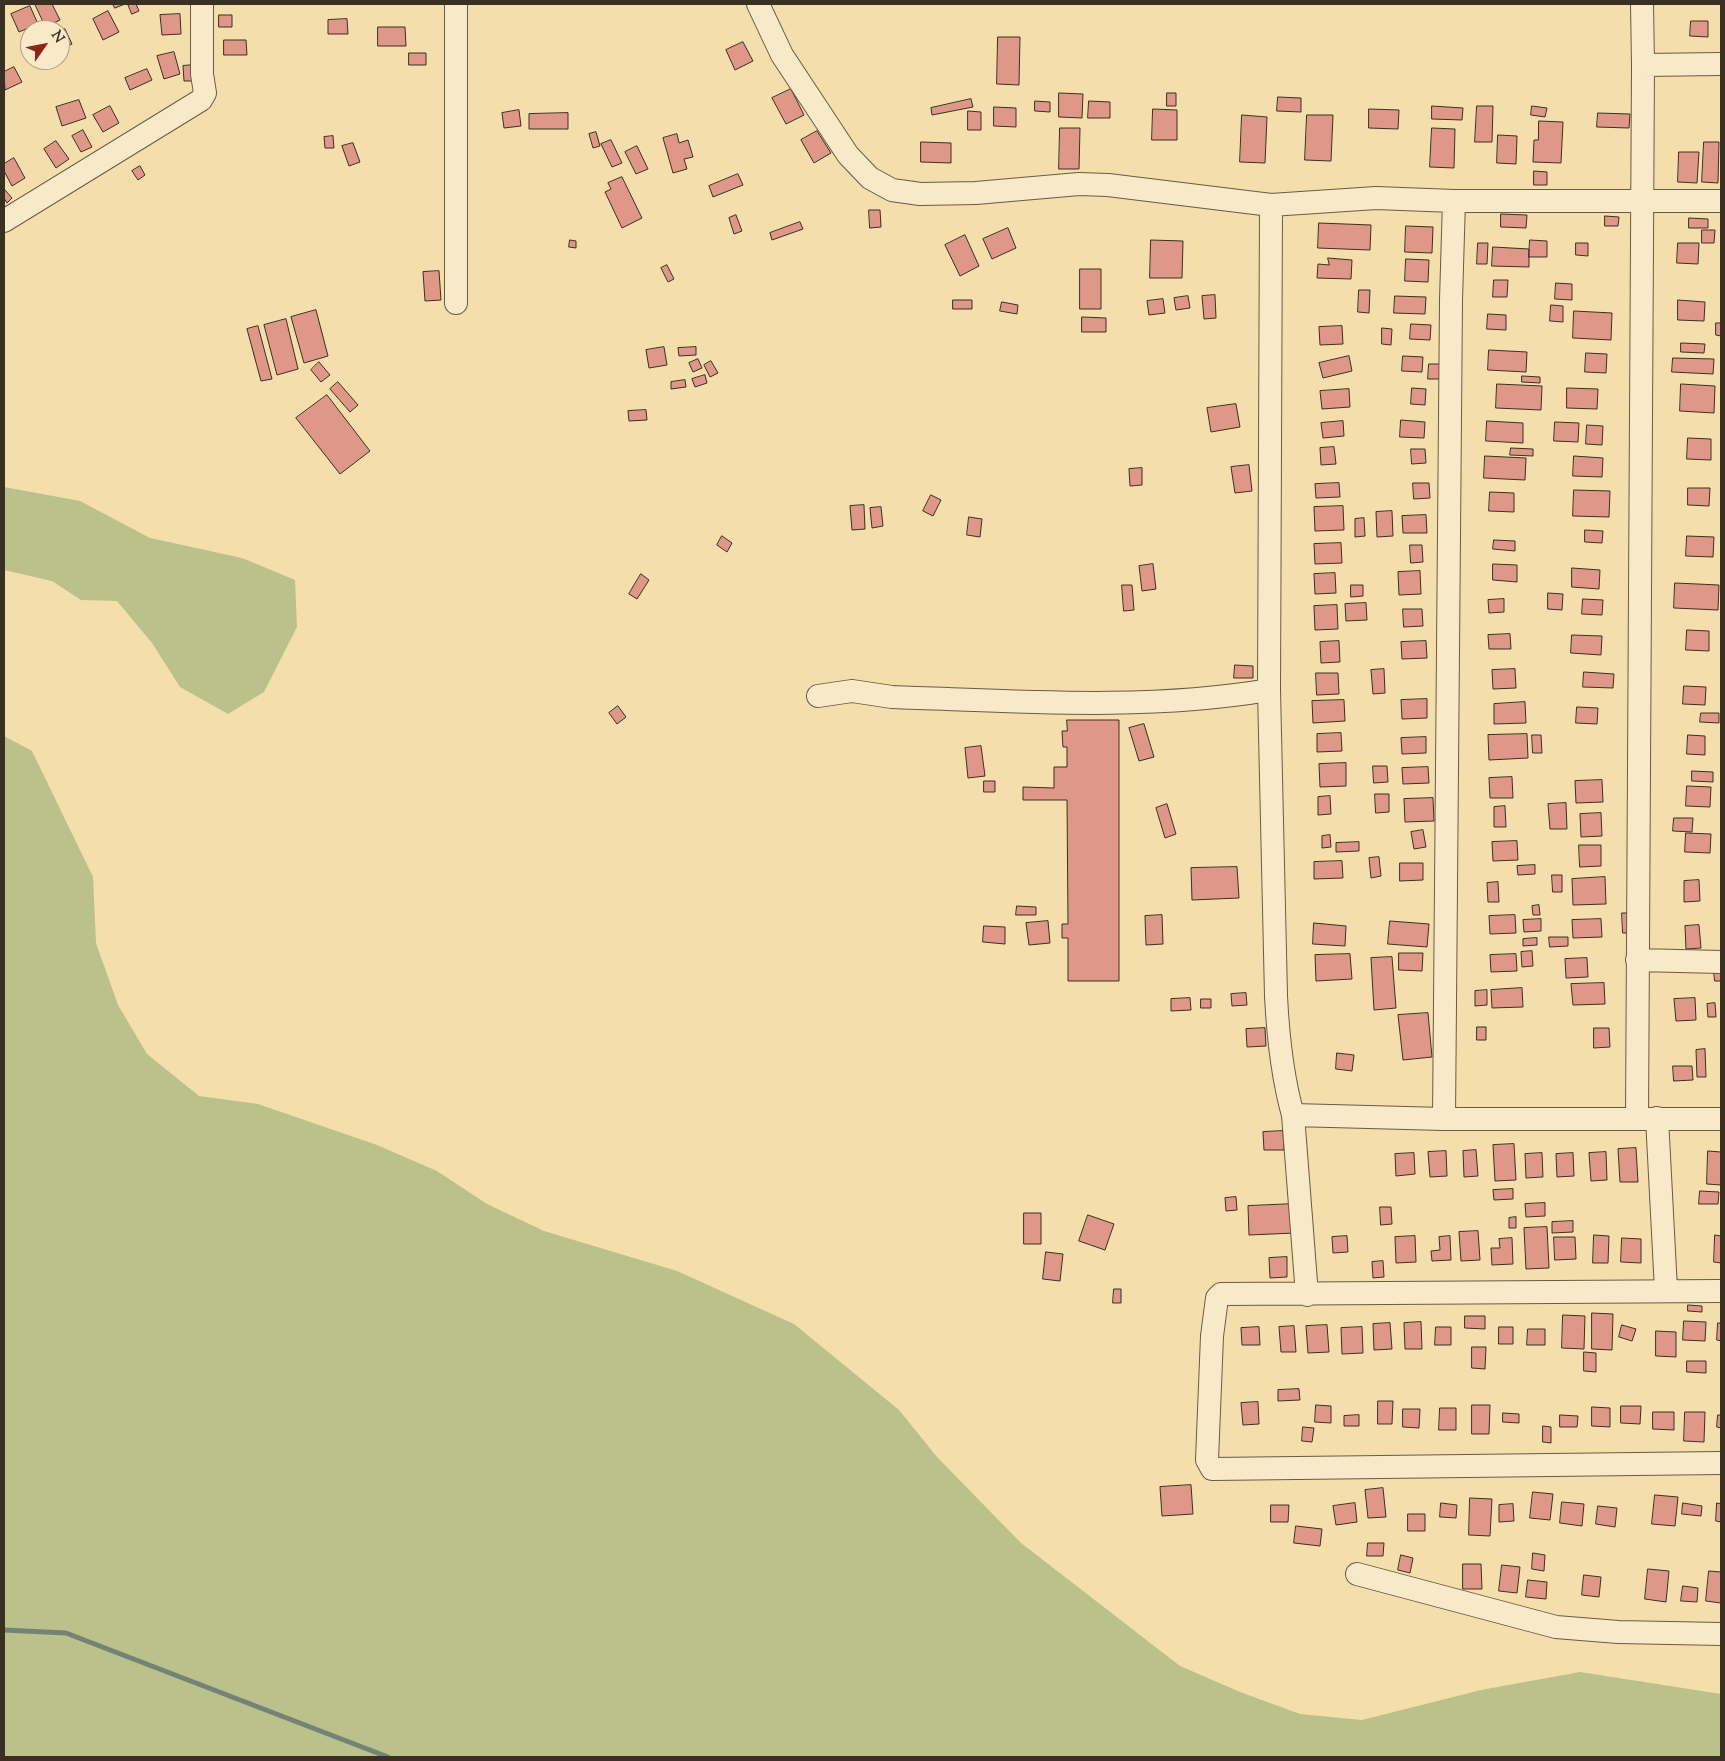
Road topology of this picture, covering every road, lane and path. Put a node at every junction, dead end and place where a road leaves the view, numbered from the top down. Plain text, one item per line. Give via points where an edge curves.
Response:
1 (202, 4) edge
2 (456, 4) edge
3 (758, 4) edge
4 (1642, 4) edge
5 (1721, 64) edge
6 (1643, 65) junction
7 (1642, 200) junction
8 (1454, 201) junction
9 (1721, 201) edge
10 (1271, 205) junction
11 (4, 221) edge
12 (456, 303) dead end
13 (1269, 690) junction
14 (818, 696) dead end
15 (1637, 960) junction
16 (1721, 962) edge
17 (1293, 1115) junction
18 (1647, 1118) junction
19 (1444, 1119) junction
20 (1721, 1119) edge
21 (1666, 1290) junction
22 (1721, 1291) edge
23 (1307, 1295) junction
24 (1721, 1463) edge
25 (1357, 1574) dead end
26 (1721, 1634) edge

1 - 11 street via 205,93 201,100
2 - 12 street
3 - 10 street via 782,55 848,155 870,178 892,190 920,194 976,193 1079,184 1108,185
4 - 6 street
5 - 6 street
6 - 7 street
7 - 8 street
7 - 9 street
7 - 15 street
8 - 10 street via 1376,198
8 - 19 street
10 - 13 street
13 - 14 street via 1226,698 1146,703 892,697 852,691
13 - 17 street via 1278,1033 1286,1092
15 - 16 street
15 - 18 street
17 - 19 street
17 - 23 street
18 - 19 street
18 - 20 street
18 - 21 street
21 - 22 street
21 - 23 street
23 - 24 street via 1226,1294 1217,1298 1212,1336 1207,1460 1212,1469
25 - 26 street via 1556,1627

